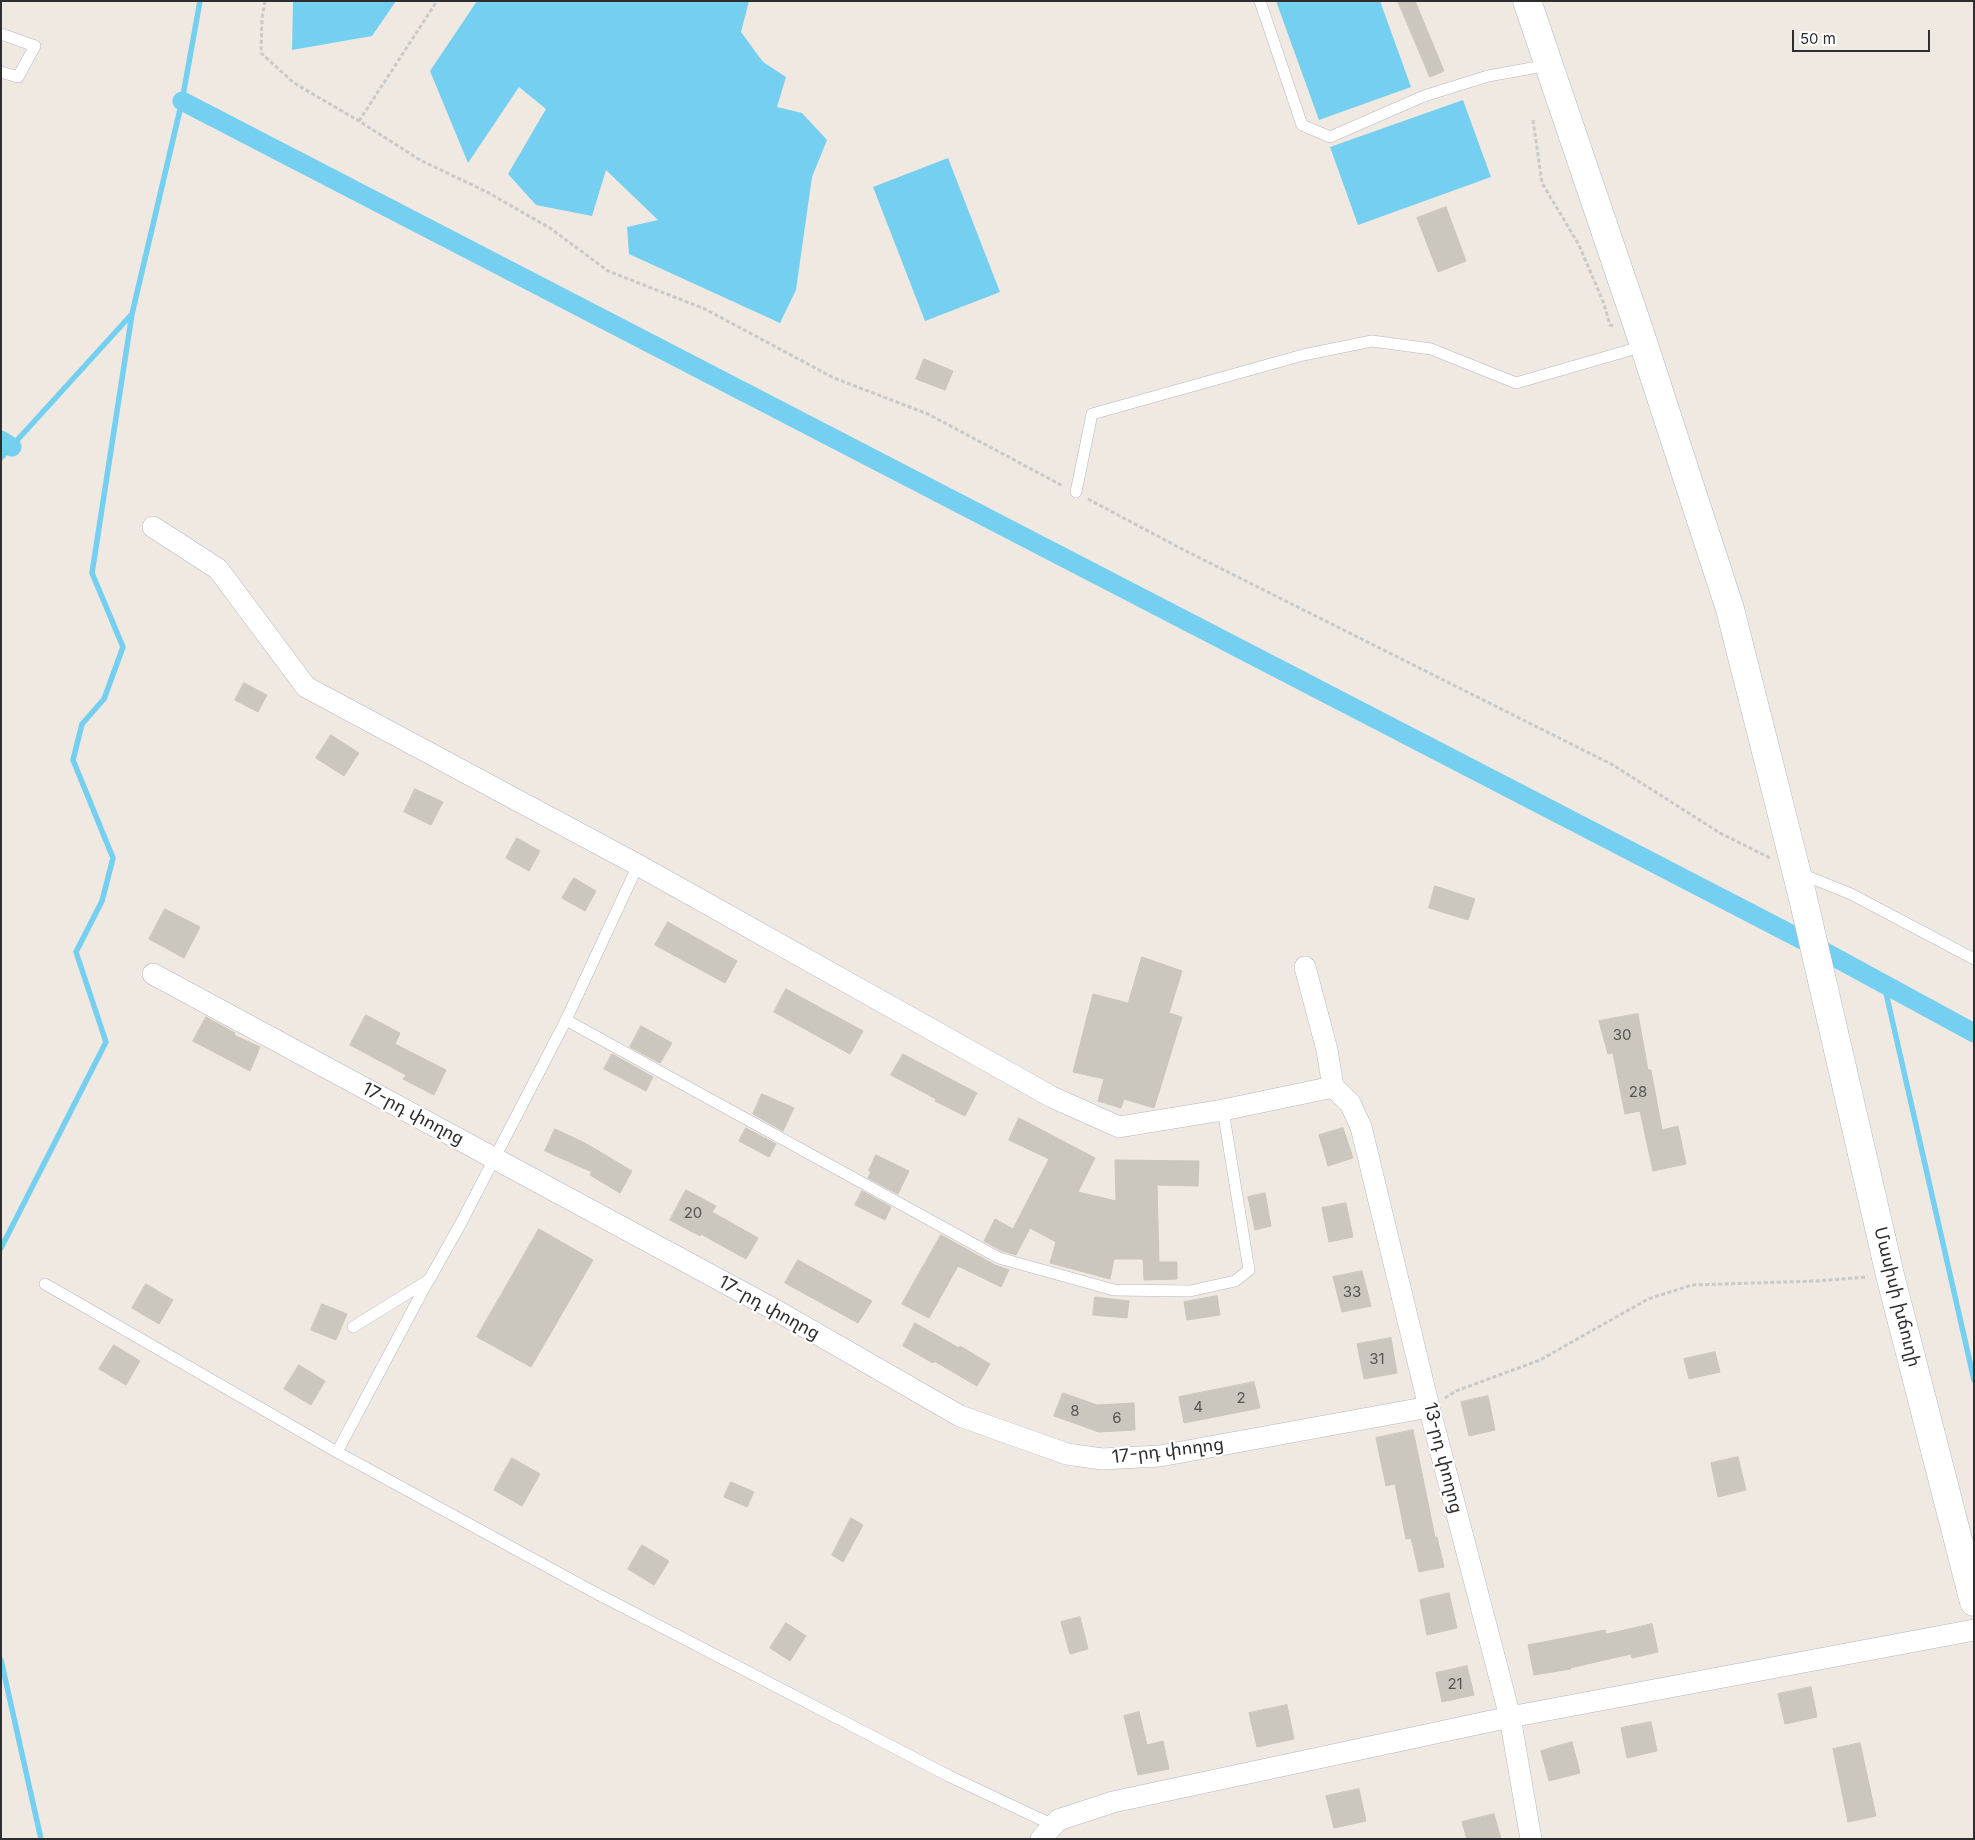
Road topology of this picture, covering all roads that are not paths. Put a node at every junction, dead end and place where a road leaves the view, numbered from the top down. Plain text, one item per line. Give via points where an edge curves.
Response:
1 (1260, 1) edge
2 (1528, 1) edge
3 (1, 34) edge
4 (1549, 65) junction
5 (1, 72) edge
6 (1641, 338) junction
7 (1076, 492) road end
8 (153, 527) dead end
9 (638, 865) junction
10 (1795, 871) junction
11 (1974, 959) edge
12 (1305, 967) dead end
13 (153, 974) dead end
14 (566, 1020) junction
15 (1333, 1087) junction
16 (1223, 1110) junction
17 (494, 1158) junction
18 (429, 1280) junction
19 (45, 1284) dead end
20 (353, 1328) dead end
21 (1429, 1407) junction
22 (337, 1452) junction
23 (1974, 1602) edge
24 (1974, 1630) edge
25 (1510, 1717) junction
26 (1047, 1832) edge
27 (1531, 1839) edge

1 - 4 lane via 1302,125 1330,137 1424,96 1488,76
2 - 4 main road, Մասիսի խճուղի
3 - 5 lane via 35,46 18,77
4 - 6 main road, Մասիսի խճուղի
6 - 7 lane via 1516,384 1432,349 1372,341 1303,355 1092,414
6 - 10 main road, Մասիսի խճուղի via 1730,608
8 - 9 street via 218,569 306,687
9 - 14 lane
9 - 16 street via 1052,1097 1119,1127
10 - 11 lane via 1851,894
10 - 23 main road, Մասիսի խճուղի via 1890,1275
12 - 15 street via 1327,1050
13 - 17 street, 17-րդ փողոց
14 - 16 lane via 999,1258 1114,1290 1190,1291 1235,1281 1249,1270
14 - 17 lane
15 - 16 street
15 - 21 street, 13-րդ փողոց via 1350,1103 1361,1127
17 - 18 lane
17 - 21 street, 17-րդ փողոց via 779,1312 960,1416 1067,1454 1102,1459 1160,1456
18 - 20 lane
18 - 22 lane
19 - 22 lane
21 - 25 street, 13-րդ փողոց
22 - 26 lane via 590,1590 949,1776
24 - 25 street
25 - 26 street via 1113,1802 1058,1820
25 - 27 street, 13-րդ փողոց

